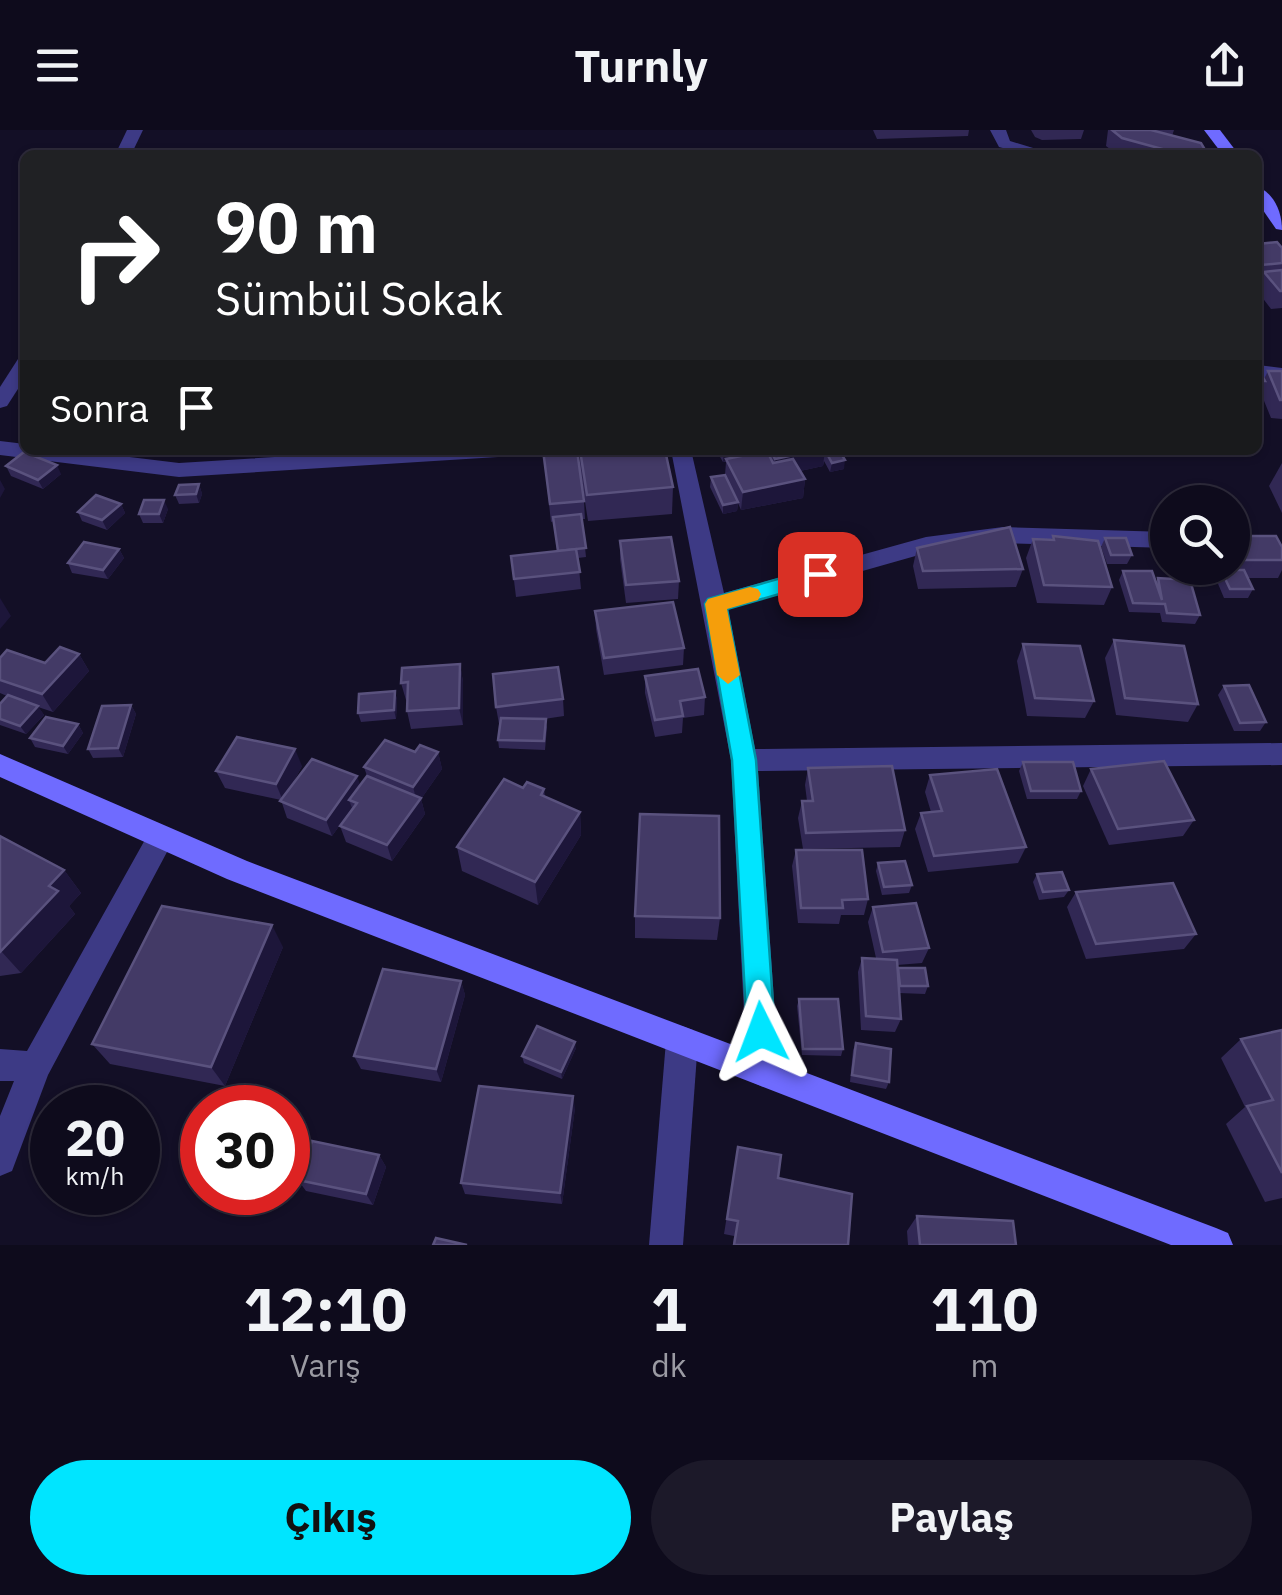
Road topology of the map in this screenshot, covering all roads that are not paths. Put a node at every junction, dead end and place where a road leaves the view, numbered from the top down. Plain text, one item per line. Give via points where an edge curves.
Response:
1 (998, 130) edge
2 (1028, 150) edge
3 (1264, 208) edge
4 (1282, 225) edge
5 (14, 372) edge
6 (0, 402) edge
7 (57, 455) edge
8 (418, 455) edge
9 (681, 455) edge
10 (1150, 539) edge
11 (716, 604) junction
12 (1282, 754) edge
13 (744, 760) junction
14 (0, 765) edge
15 (161, 837) junction
16 (682, 1041) junction
17 (0, 1065) edge
18 (36, 1067) junction
19 (763, 1072) junction
20 (0, 1159) edge
21 (666, 1245) edge
22 (1216, 1245) edge

1 - 2 street via 1004,144
3 - 4 street
5 - 6 street
7 - 8 street via 178,470
9 - 11 street
10 - 11 street via 1003,535 926,545
11 - 13 street
12 - 13 street
13 - 19 street
14 - 15 street
15 - 16 street
15 - 18 street
16 - 19 street
16 - 21 street
17 - 18 street
18 - 20 street
19 - 22 street

